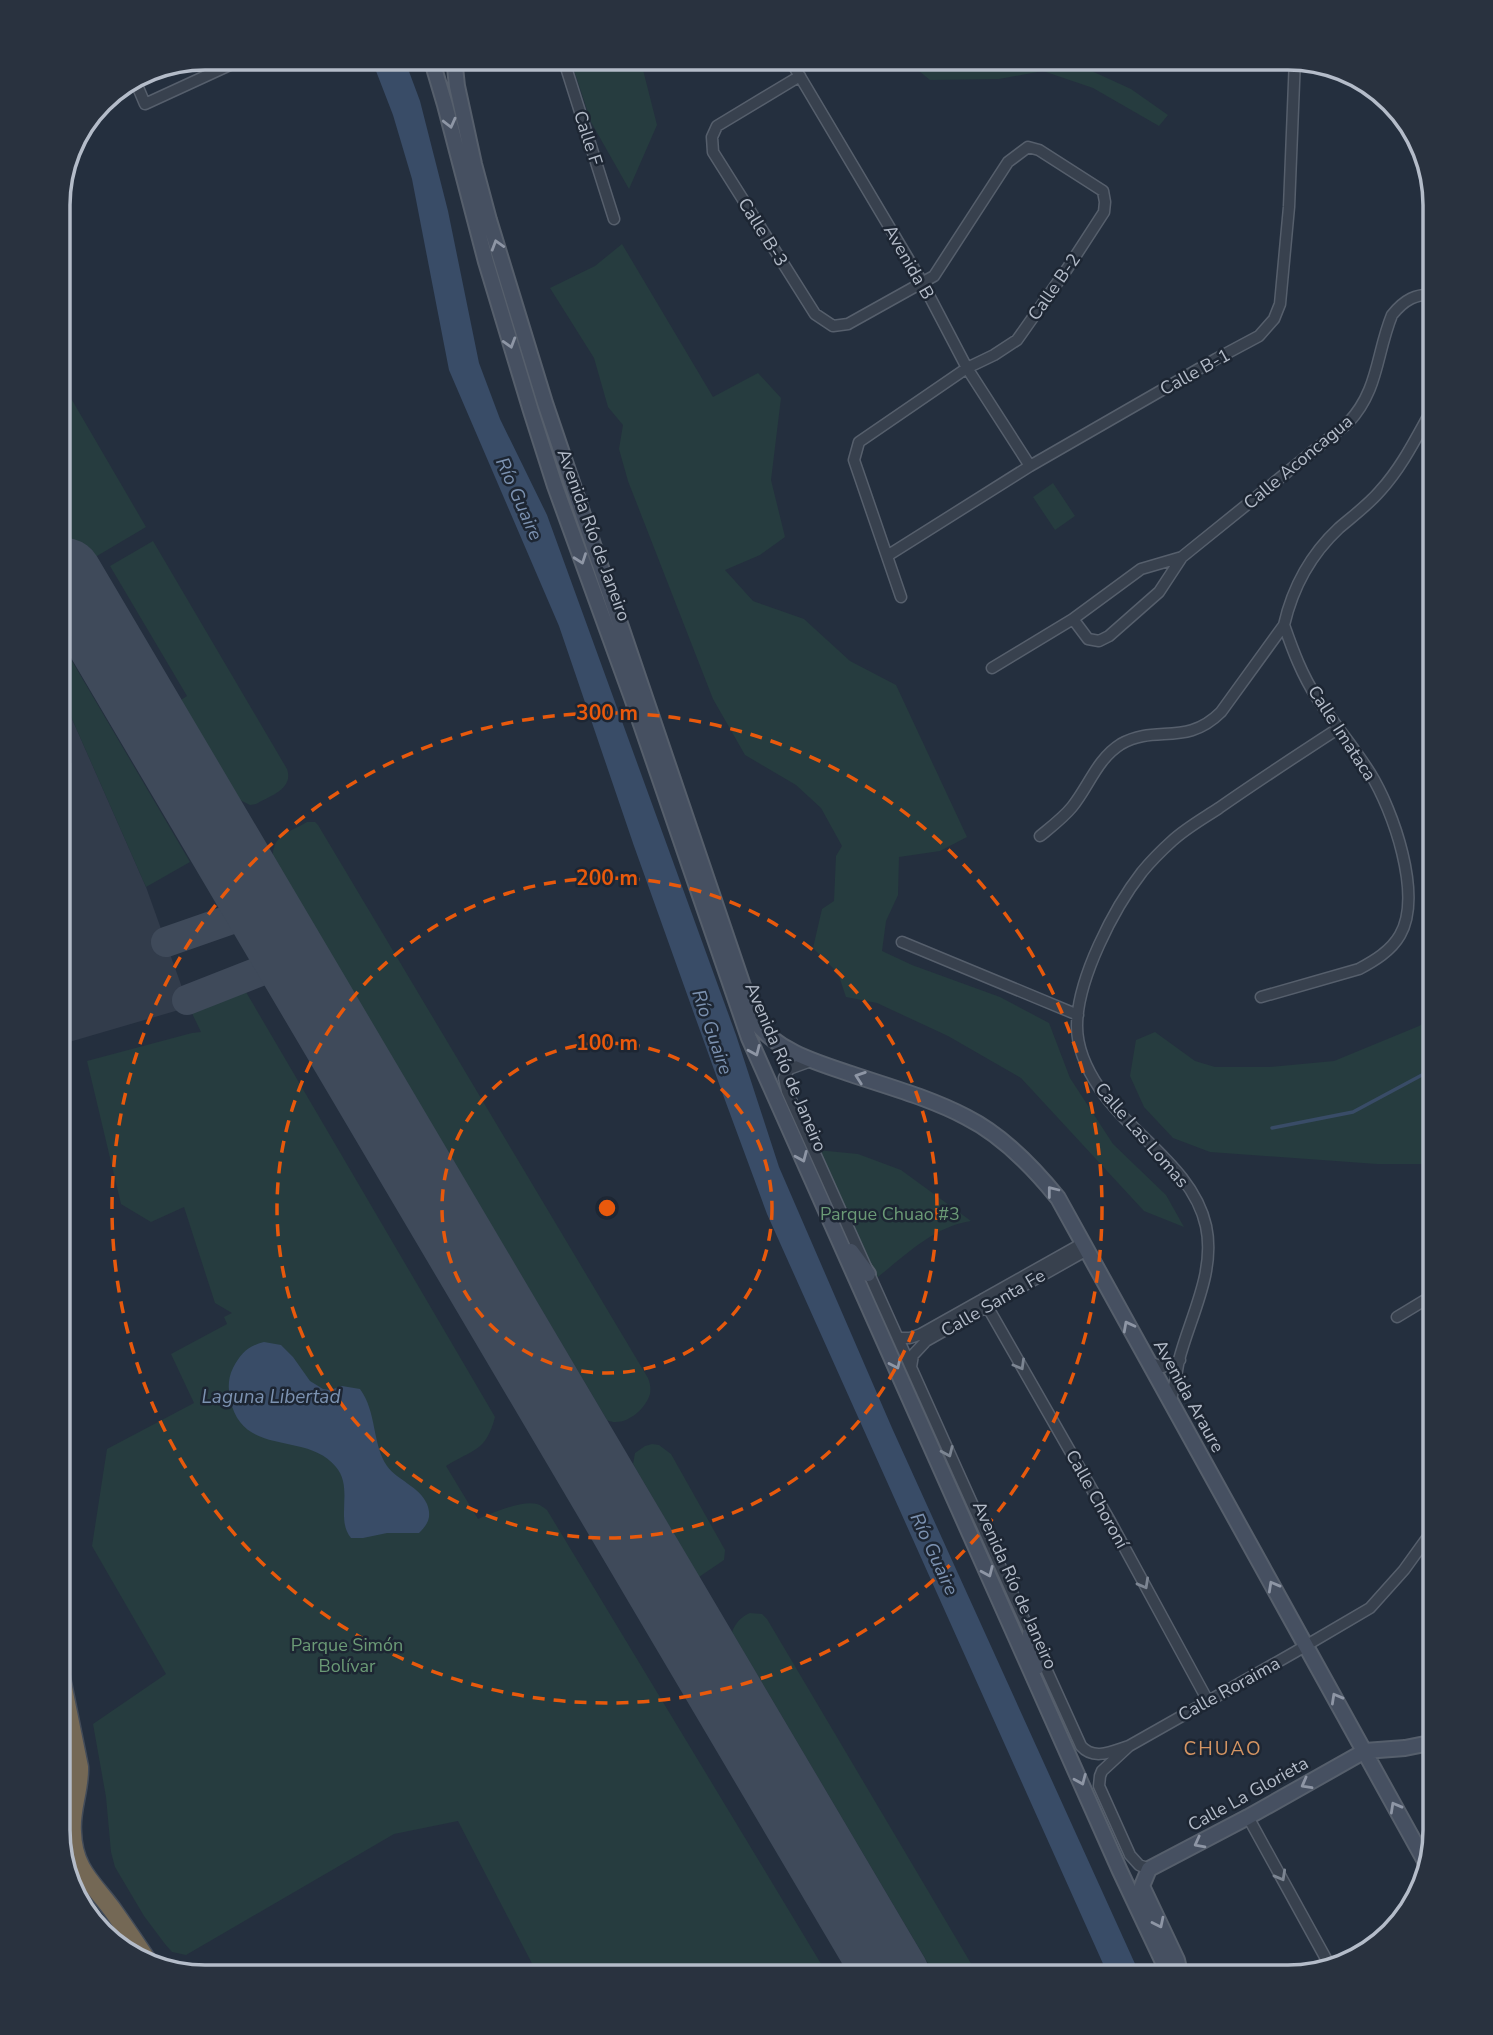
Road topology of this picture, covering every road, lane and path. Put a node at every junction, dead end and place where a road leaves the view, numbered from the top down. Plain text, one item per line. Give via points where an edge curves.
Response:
1 (219, 70) edge
2 (435, 70) edge
3 (455, 70) edge
4 (567, 70) edge
5 (796, 70) edge
6 (1295, 70) edge
7 (800, 76) junction
8 (138, 88) edge
9 (614, 219) dead end
10 (922, 282) junction
11 (1423, 294) edge
12 (967, 368) junction
13 (1423, 425) edge
14 (1030, 466) junction
15 (887, 556) junction
16 (1182, 557) junction
17 (901, 597) dead end
18 (1073, 620) junction
19 (1284, 625) junction
20 (992, 668) dead end
21 (1339, 728) junction
22 (1040, 836) dead end
23 (902, 942) dead end
24 (1261, 997) dead end
25 (1078, 1015) junction
26 (812, 1061) junction
27 (829, 1218) junction
28 (1085, 1246) junction
29 (868, 1274) junction
30 (1423, 1301) edge
31 (985, 1302) junction
32 (1397, 1317) dead end
33 (898, 1338) junction
34 (1180, 1360) junction
35 (1148, 1363) junction
36 (911, 1367) junction
37 (1170, 1401) junction
38 (1423, 1544) edge
39 (1030, 1634) junction
40 (1306, 1646) junction
41 (1041, 1690) junction
42 (1208, 1701) junction
43 (70, 1722) edge
44 (1423, 1744) edge
45 (1129, 1746) junction
46 (1365, 1751) junction
47 (1248, 1817) junction
48 (1421, 1853) edge
49 (1149, 1869) junction
50 (138, 1947) edge
51 (1326, 1959) edge
52 (1164, 1965) edge
53 (1178, 1965) edge

1 - 8 street via 145,104
2 -> 27 street, Avenida Río de Janeiro via 486,262 555,486 749,1038
26 -> 3 street, Avenida Río de Janeiro via 770,1038 752,1014 545,403 489,220
4 - 9 street, Calle F
5 - 7 street, Avenida B
6 - 14 street, Calle B-1 via 1289,207 1280,304 1274,319 1259,337
7 - 10 street, Avenida B
7 - 10 street, Calle B-3 via 717,126 713,152 815,314 833,326 848,324
10 - 12 street, Avenida B
10 - 12 street, Calle B-2 via 934,276 1008,162 1028,147 1103,191 1104,212 1017,340
11 - 16 street, Calle Aconcagua via 1412,297 1392,315 1370,393 1348,423
12 - 14 street, Avenida B
12 - 15 street, Calle B-2 via 859,442 854,460
13 - 19 street via 1379,492 1318,549 1305,568
14 - 15 street, Calle B-1
15 - 17 street, Calle B-2
16 - 18 street, Calle Aconcagua via 1141,569
16 - 18 street, Calle Aconcagua via 1159,592 1104,639 1088,639
18 - 20 street, Calle Aconcagua
19 - 21 street, Calle Imataca via 1299,665
19 - 22 street via 1210,723 1185,733 1123,743 1101,761 1072,806
21 - 24 street, Calle Imataca via 1371,774 1389,812 1401,848 1408,915 1399,936 1359,969
21 - 25 street, Calle Las Lomas via 1174,839 1143,870 1097,953 1080,995
23 - 25 street
25 - 34 street, Calle Las Lomas via 1079,1042 1090,1074 1112,1105 1182,1179 1195,1197 1206,1227 1203,1284
28 -> 26 street, Avenida Araure via 1043,1179 986,1129 942,1107
26 - 29 street, Avenida Río de Janeiro via 789,1069 784,1084
27 - 29 street
27 -> 41 street, Avenida Río de Janeiro
28 - 31 street, Calle Santa Fe
35 -> 28 street, Avenida Araure
29 - 33 street, Avenida Río de Janeiro
30 - 32 street
31 - 33 street, Calle Santa Fe via 921,1334
31 - 36 street, Calle Santa Fe via 926,1341 913,1355
31 -> 42 street, Calle Choroní
33 - 36 street, Avenida Río de Janeiro
34 - 35 street via 1163,1367
34 - 37 street, Calle Las Lomas
35 - 37 street, Avenida Araure
36 -> 39 street, Avenida Río de Janeiro
40 -> 37 street, Avenida Araure
38 - 40 street, Calle Roraima via 1377,1602
39 - 41 street
39 - 45 street, Avenida Río de Janeiro via 1085,1751 1094,1755
40 - 42 street, Calle Roraima
46 -> 40 street, Avenida Araure
41 -> 52 street, Avenida Río de Janeiro
42 - 45 street, Calle Roraima
43 - 50 highway via 79,1767 71,1829 76,1858 87,1880
44 - 46 street
45 - 49 street, Calle Roraima via 1102,1770 1099,1786 1130,1855
46 -> 47 street, Calle La Glorieta
48 -> 46 street, Avenida Araure
47 -> 49 street, Calle La Glorieta
47 -> 51 street
49 -> 53 street via 1142,1886

